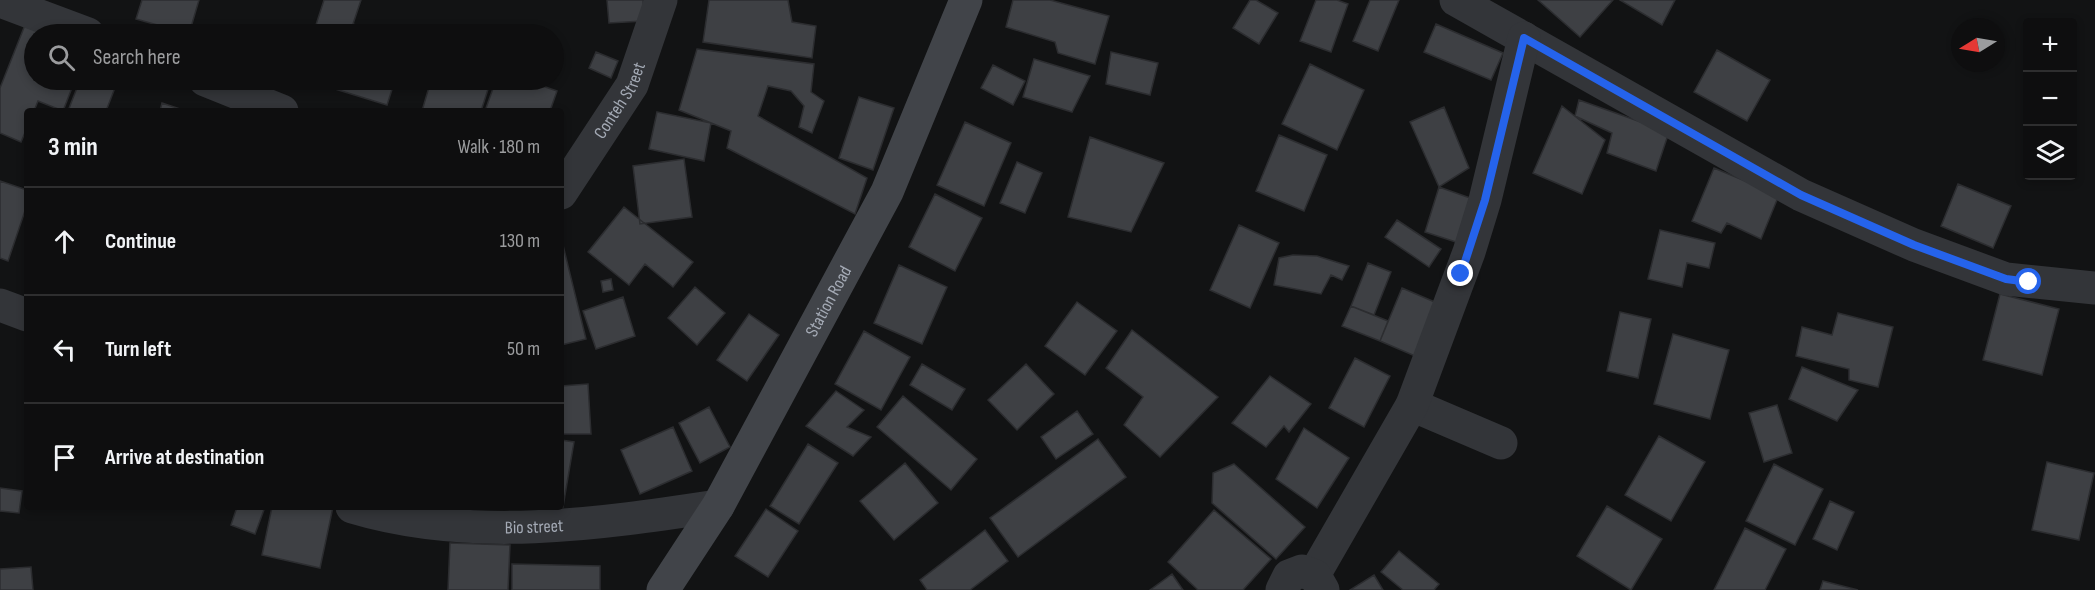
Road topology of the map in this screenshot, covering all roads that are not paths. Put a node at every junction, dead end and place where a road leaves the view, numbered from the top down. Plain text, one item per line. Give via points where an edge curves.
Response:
1 (661, 0) edge
2 (966, 0) edge
3 (1456, 0) edge
4 (0, 1) edge
5 (61, 24) edge
6 (1524, 38) junction
7 (230, 90) edge
8 (275, 108) edge
9 (564, 188) edge
10 (2095, 288) edge
11 (0, 306) edge
12 (24, 314) edge
13 (1412, 405) junction
14 (1501, 443) dead end
15 (718, 506) junction
16 (367, 510) edge
17 (1318, 582) edge
18 (663, 590) edge
19 (1282, 590) edge

1 - 9 street, Conteh Street via 632,85
2 - 15 main road, Station Road via 887,192
3 - 6 street
4 - 5 street
6 - 10 street via 1801,195 1914,245 2006,279
6 - 13 street via 1485,200
7 - 8 street
11 - 12 street
13 - 14 street
13 - 17 street
15 - 16 street, Bio street via 597,524 529,528 431,523
15 - 18 main road, Station Road
17 - 19 street via 1302,572 1292,574

